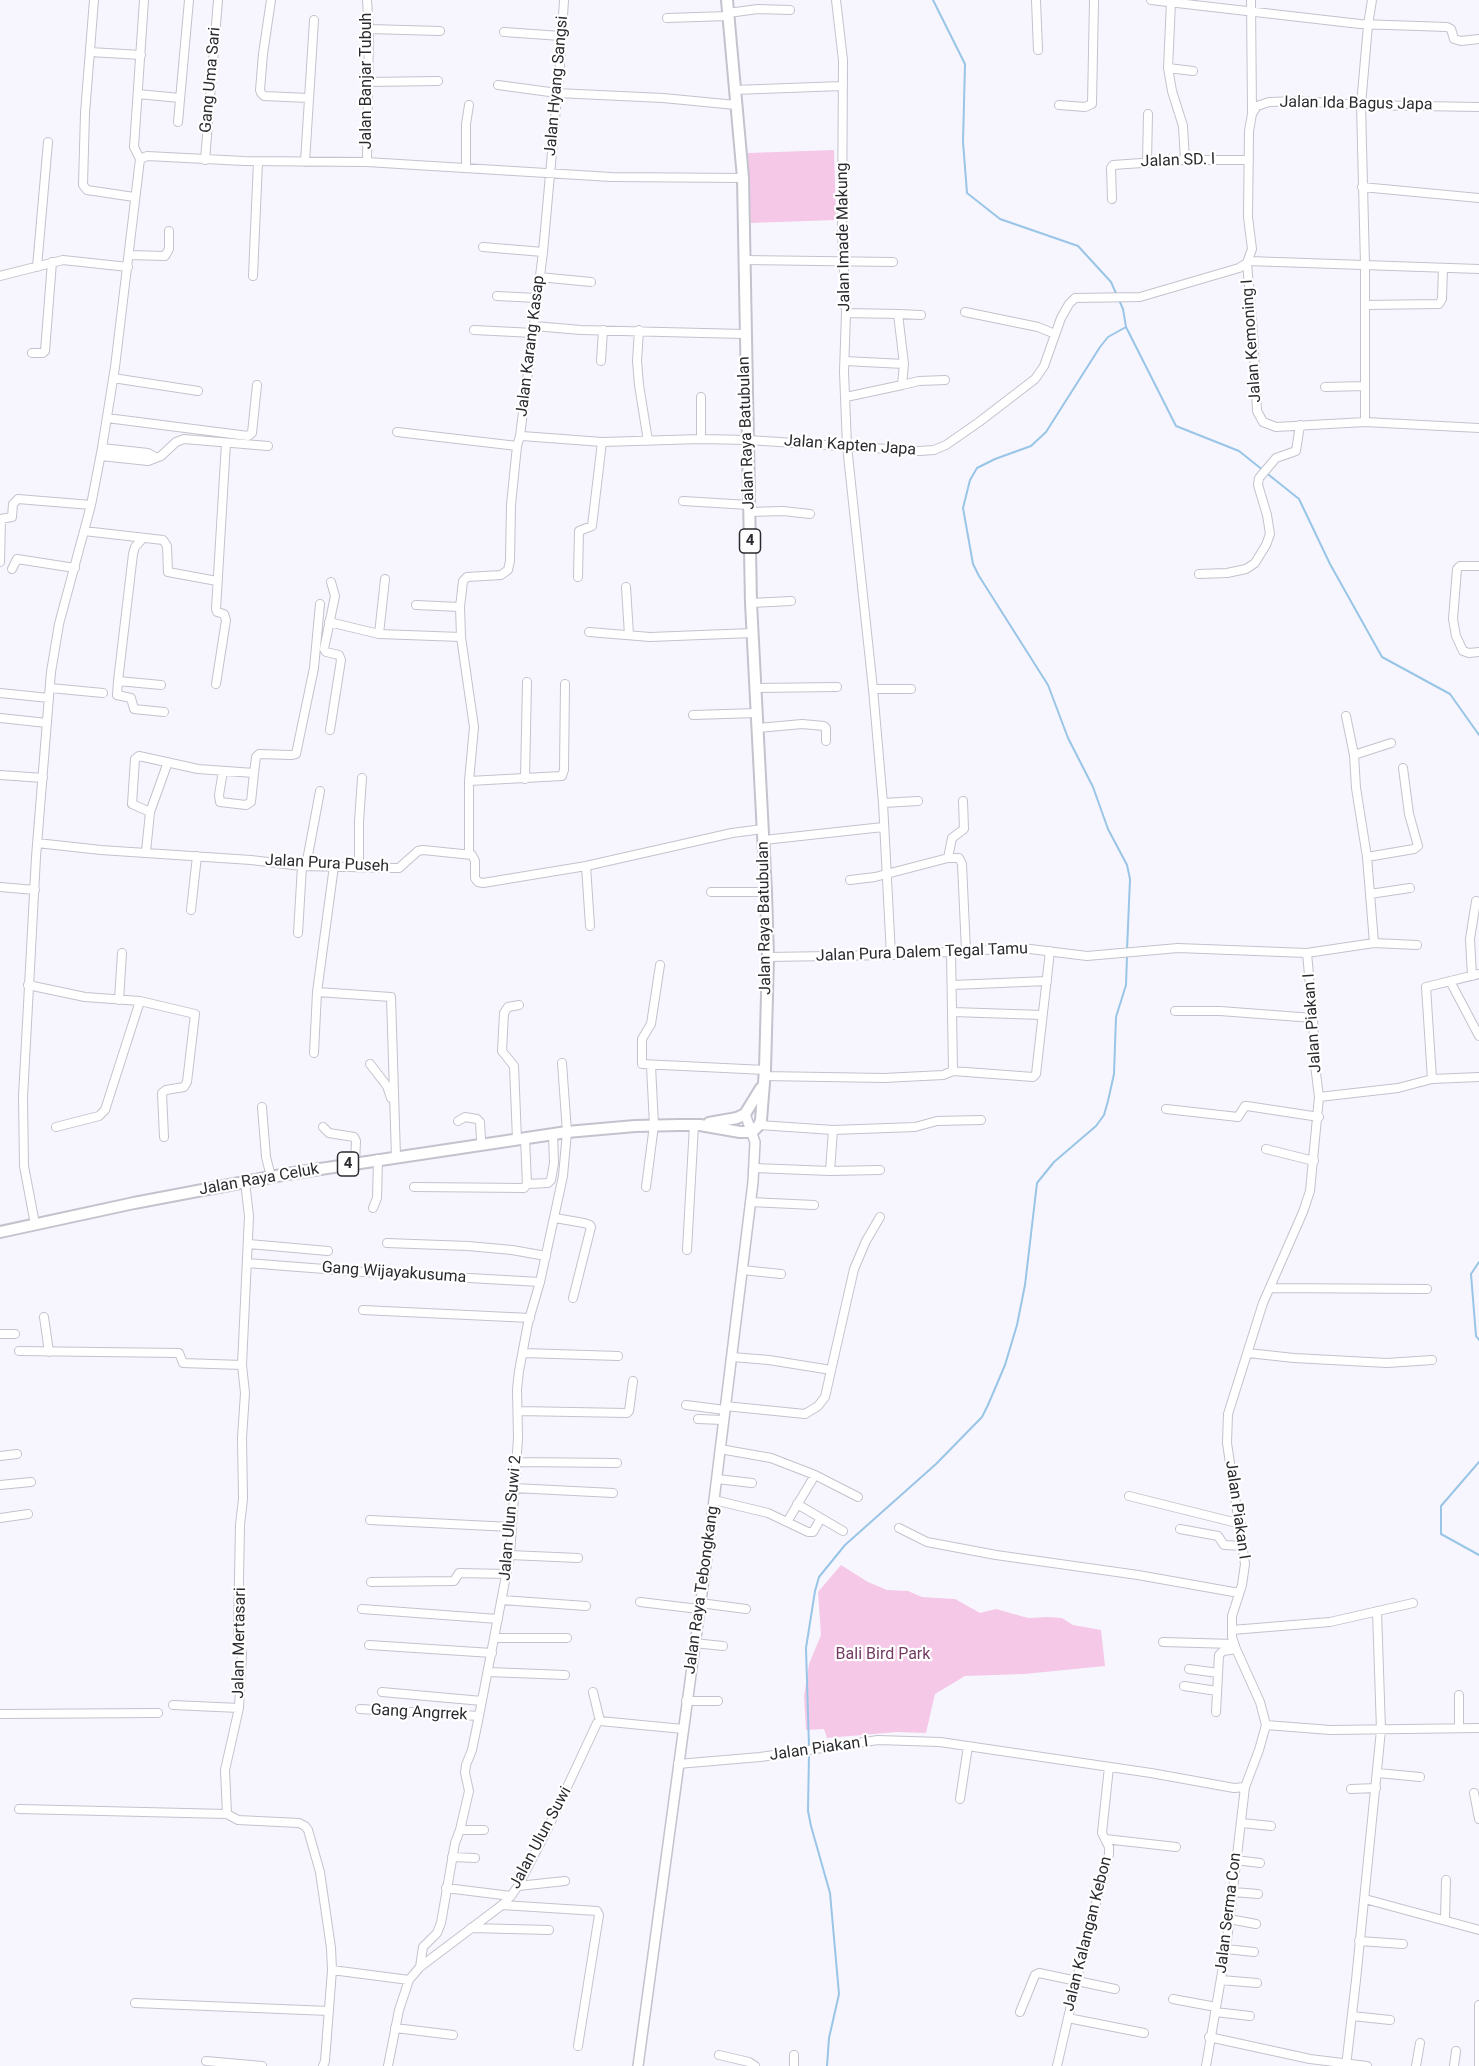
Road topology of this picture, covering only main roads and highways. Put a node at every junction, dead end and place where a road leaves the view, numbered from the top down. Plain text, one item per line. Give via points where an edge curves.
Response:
1 (727, 0) edge
2 (764, 1076) junction
3 (746, 1114) junction
4 (697, 1125) junction
5 (755, 1129) junction
6 (0, 1232) edge
7 (638, 2066) edge

1 - 2 highway, Jalan Raya Batubulan / 4 via 742,178 752,633 768,957
2 - 3 highway, Jalan Raya Batubulan / 4
2 - 5 highway, Jalan Raya Batubulan / 4 via 761,1120
3 - 4 highway, Jalan Raya Celuk / 4
3 - 5 main road, Jalan Raya Tebongkang
4 - 5 highway, Jalan Raya Celuk / 4 via 740,1132
4 - 6 highway, Jalan Raya Celuk / 4 via 567,1132 378,1159 134,1203
5 - 7 main road, Jalan Raya Tebongkang via 754,1168 717,1479

